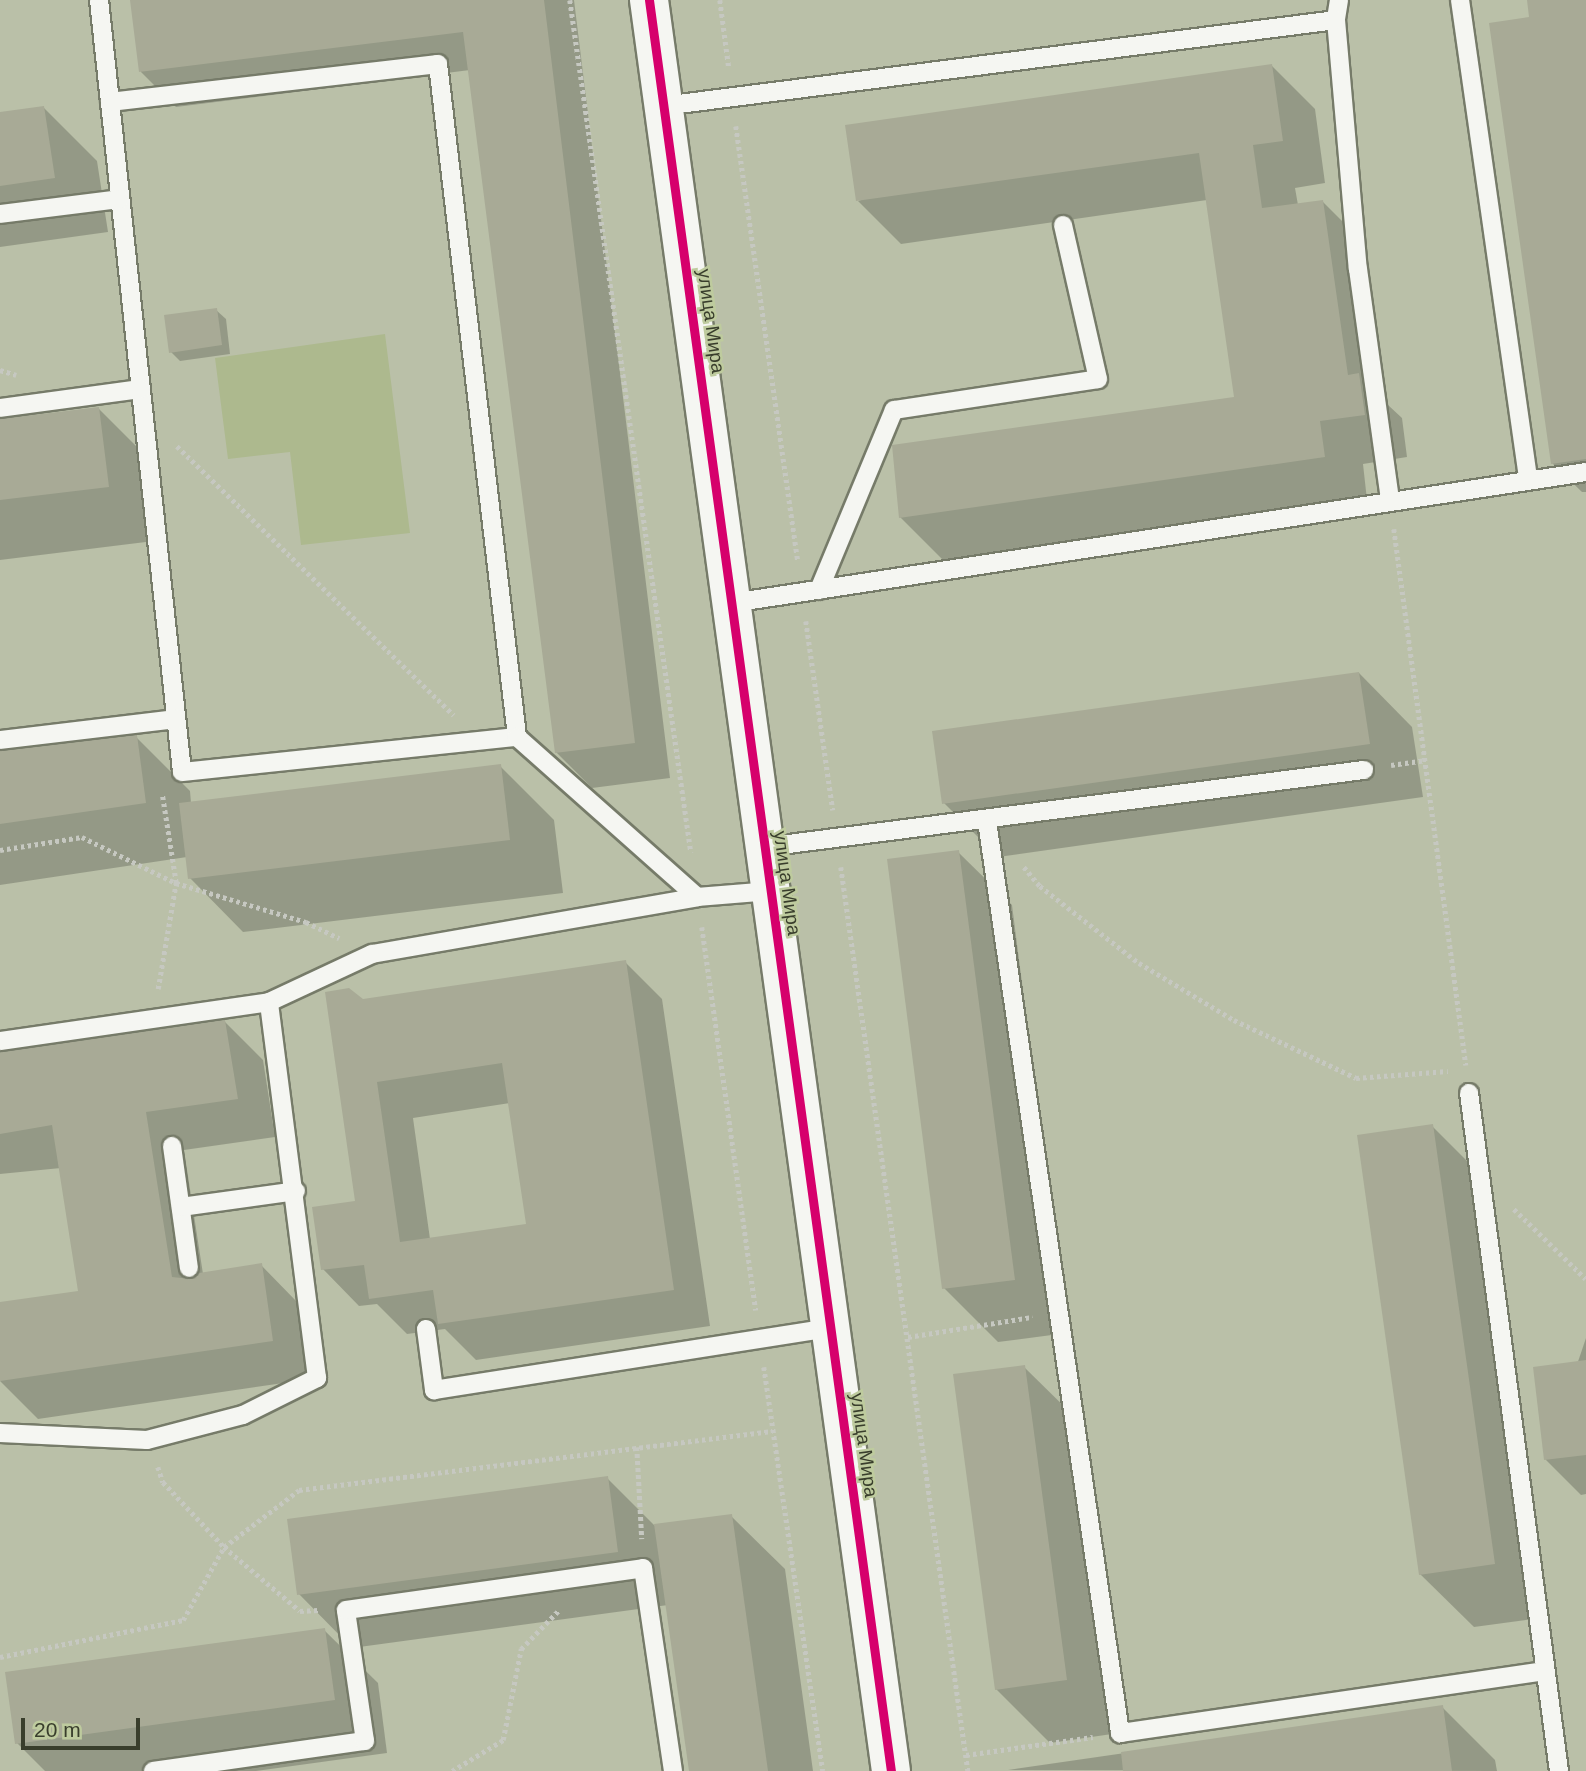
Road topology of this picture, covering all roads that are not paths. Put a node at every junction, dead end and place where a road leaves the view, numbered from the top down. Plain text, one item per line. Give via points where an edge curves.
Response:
1 (99, 0) edge
2 (649, 0) edge
3 (1339, 0) edge
4 (1460, 0) edge
5 (1336, 20) junction
6 (110, 102) junction
7 (663, 106) junction
8 (121, 199) junction
9 (0, 214) edge
10 (1063, 225) dead end
11 (141, 389) junction
12 (0, 408) edge
13 (1586, 472) edge
14 (1528, 480) junction
15 (1390, 500) junction
16 (811, 591) junction
17 (732, 604) junction
18 (176, 719) junction
19 (517, 737) junction
20 (0, 740) edge
21 (1364, 770) dead end
22 (987, 821) junction
23 (765, 847) junction
24 (771, 891) junction
25 (698, 897) junction
26 (269, 1002) junction
27 (0, 1041) edge
28 (1469, 1093) dead end
29 (172, 1146) dead end
30 (296, 1191) junction
31 (181, 1207) junction
32 (190, 1268) dead end
33 (831, 1328) junction
34 (426, 1329) dead end
35 (0, 1433) edge
36 (1544, 1671) junction
37 (153, 1771) edge
38 (673, 1771) edge
39 (891, 1771) edge
40 (1559, 1771) edge

1 - 6 lane
2 - 7 street, улица Мира
3 - 5 lane
4 - 14 lane
5 - 7 lane
5 - 15 lane via 1358,269
6 - 8 lane
6 - 19 lane via 438,64
7 - 17 street, улица Мира
8 - 9 lane
8 - 11 lane
10 - 16 lane via 1098,379 894,410
11 - 12 lane
11 - 18 lane
13 - 14 lane
14 - 15 lane
15 - 16 lane
16 - 17 lane
17 - 23 street, улица Мира
18 - 19 lane via 181,772
18 - 20 lane
19 - 25 lane
21 - 22 lane
22 - 23 lane
22 - 36 lane via 1120,1733
23 - 24 street, улица Мира
24 - 25 lane
24 - 33 street, улица Мира
25 - 26 lane via 372,954
26 - 27 lane
26 - 30 lane
28 - 36 lane
29 - 31 lane
30 - 31 lane
30 - 35 lane via 317,1378 243,1415 147,1440
31 - 32 lane
33 - 34 lane via 434,1390
33 - 39 street, улица Мира
36 - 40 lane
37 - 38 lane via 365,1741 346,1610 643,1567

